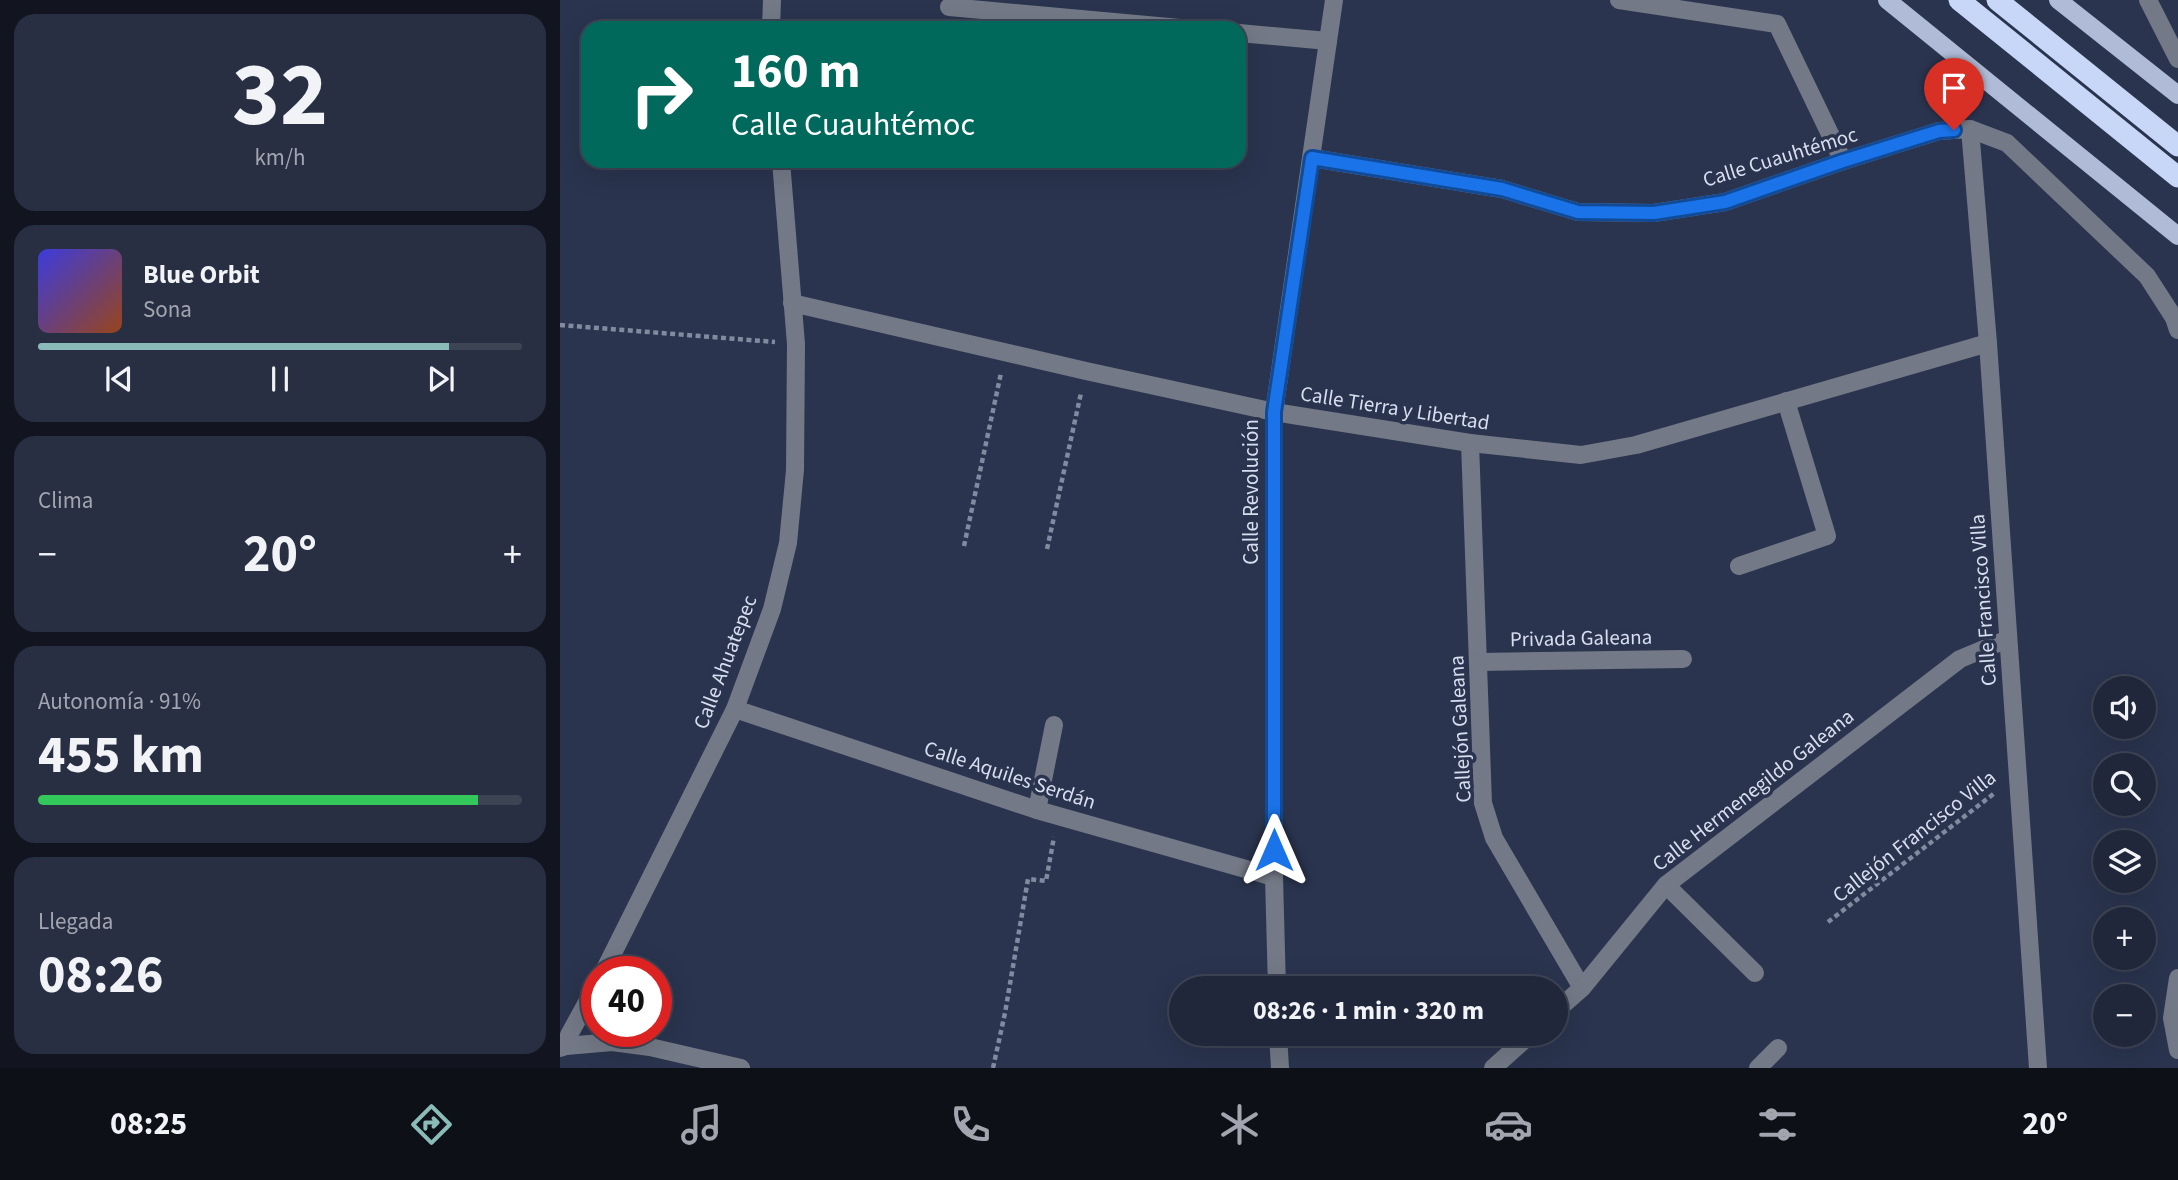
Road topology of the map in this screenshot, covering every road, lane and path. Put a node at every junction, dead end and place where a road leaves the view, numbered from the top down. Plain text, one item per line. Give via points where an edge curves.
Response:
1 (772, 0) edge
2 (1334, 0) edge
3 (1619, 0) edge
4 (1888, 0) edge
5 (1959, 0) edge
6 (1997, 0) edge
7 (2058, 0) edge
8 (2148, 0) edge
9 (1000, 6) edge
10 (949, 7) dead end
11 (771, 21) edge
12 (1123, 21) edge
13 (1246, 34) edge
14 (1328, 41) junction
15 (2178, 59) edge
16 (2178, 95) edge
17 (1970, 129) junction
18 (2178, 146) edge
19 (1312, 158) junction
20 (1843, 161) junction
21 (781, 168) edge
22 (2178, 177) edge
23 (2178, 236) edge
24 (792, 303) junction
25 (560, 325) edge
26 (2178, 330) edge
27 (1988, 343) junction
28 (796, 344) junction
29 (1005, 351) junction
30 (1086, 371) junction
31 (1786, 401) junction
32 (1274, 412) junction
33 (1470, 443) junction
34 (964, 546) dead end
35 (1046, 550) dead end
36 (1739, 566) dead end
37 (2008, 639) junction
38 (1683, 659) dead end
39 (1479, 662) junction
40 (735, 709) junction
41 (1054, 725) dead end
42 (2018, 776) junction
43 (1037, 810) junction
44 (1058, 815) junction
45 (1273, 877) junction
46 (1666, 885) junction
47 (1828, 922) dead end
48 (612, 956) edge
49 (1755, 973) dead end
50 (1277, 976) edge
51 (2178, 978) edge
52 (1582, 988) junction
53 (1568, 1001) edge
54 (581, 1010) edge
55 (564, 1038) edge
56 (1279, 1046) edge
57 (1518, 1046) edge
58 (1778, 1048) dead end
59 (2178, 1050) edge
60 (741, 1068) edge
61 (993, 1068) edge
62 (1280, 1068) edge
63 (1493, 1068) edge
64 (1758, 1068) edge
65 (2038, 1068) edge

1 - 11 street
2 - 14 street, Calle Revolución
3 - 20 street via 1777,24
4 - 23 main road
5 - 22 highway
6 - 18 highway
7 - 16 main road
8 - 15 street
9 - 10 street
9 - 12 street
13 - 14 street
14 - 19 street, Calle Revolución
17 - 20 street, Calle Cuauhtémoc via 1939,131
17 - 26 street, Calle Cuauhtémoc via 2007,143 2147,276
17 - 27 street, Calle Francisco Villa
19 - 20 street, Calle Cuauhtémoc via 1502,189 1578,212 1642,213 1725,202
19 - 32 street, Calle Revolución
21 - 24 street, Calle Ahuatepec
24 - 28 street, Calle Ahuatepec
24 - 29 street, Calle Tierra y Libertad
25 - 28 path
27 - 31 street, Calle Tierra y Libertad
27 - 37 street, Calle Francisco Villa
28 - 40 street, Calle Ahuatepec via 795,470 788,542 772,609
29 - 30 street, Calle Tierra y Libertad
29 - 34 path
30 - 32 street, Calle Tierra y Libertad
30 - 35 path
31 - 33 street, Calle Tierra y Libertad via 1636,445 1581,455
31 - 36 street via 1827,536
32 - 33 street, Calle Tierra y Libertad
32 - 45 street, Calle Revolución
33 - 39 street, Callejón Galeana
37 - 42 street, Calle Francisco Villa
37 - 46 street, Calle Hermenegildo Galeana via 1961,659
38 - 39 street, Privada Galeana
39 - 52 street, Callejón Galeana via 1483,803 1494,838
40 - 43 street, Calle Aquiles Serdán
40 - 48 street, Calle Ahuatepec
41 - 43 street
42 - 47 path, Callejón Francisco Villa
42 - 65 street, Calle Francisco Villa
43 - 44 street, Calle Aquiles Serdán
44 - 45 street, Calle Aquiles Serdán
44 - 61 path via 1046,881 1028,879
45 - 50 street, Calle Revolución
46 - 49 street
46 - 52 street, Calle Hermenegildo Galeana
51 - 59 street via 2172,1018
52 - 53 street, Calle Hermenegildo Galeana
54 - 55 street
55 - 60 street via 650,1047
56 - 62 street
57 - 63 street
58 - 64 street

